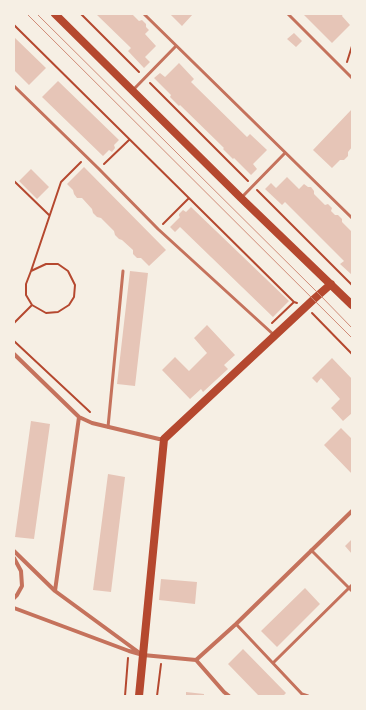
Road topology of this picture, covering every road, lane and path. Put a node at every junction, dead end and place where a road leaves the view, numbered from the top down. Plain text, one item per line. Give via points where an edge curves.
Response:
1 (55, 14) edge
2 (81, 14) edge
3 (144, 14) edge
4 (288, 14) edge
5 (14, 25) edge
6 (176, 46) junction
7 (352, 46) edge
8 (341, 67) junction
9 (145, 78) junction
10 (352, 78) edge
11 (14, 86) edge
12 (133, 90) junction
13 (129, 140) junction
14 (285, 153) junction
15 (86, 157) junction
16 (99, 169) junction
17 (14, 181) edge
18 (253, 186) junction
19 (190, 198) junction
20 (241, 198) junction
21 (49, 216) junction
22 (352, 218) edge
23 (158, 229) junction
24 (31, 271) junction
25 (123, 271) dead end
26 (331, 284) junction
27 (352, 285) edge
28 (32, 305) junction
29 (352, 305) edge
30 (306, 307) junction
31 (14, 323) edge
32 (275, 336) junction
33 (14, 341) edge
34 (14, 354) edge
35 (352, 354) edge
36 (90, 413) dead end
37 (79, 417) junction
38 (108, 427) junction
39 (164, 439) junction
40 (352, 511) edge
41 (311, 550) junction
42 (14, 551) edge
43 (14, 558) edge
44 (351, 588) edge
45 (55, 591) junction
46 (14, 598) edge
47 (14, 608) edge
48 (236, 624) junction
49 (129, 651) junction
50 (143, 655) junction
51 (162, 657) junction
52 (196, 660) junction
53 (273, 663) junction
54 (125, 696) edge
55 (139, 696) edge
56 (157, 696) edge
57 (229, 696) edge
58 (308, 696) edge

1 - 12 main road
2 - 9 path
3 - 6 lane
4 - 8 lane
5 - 13 path
6 - 9 lane
6 - 14 lane
7 - 8 path via 348,61
8 - 10 lane
9 - 12 lane
9 - 18 path
11 - 15 lane
12 - 20 main road
13 - 16 path
13 - 19 path
14 - 18 lane
14 - 22 lane
15 - 16 lane
15 - 21 path via 61,182
16 - 23 lane
17 - 21 path
18 - 20 lane
18 - 27 path
19 - 23 path
19 - 30 path via 294,302
20 - 26 main road
21 - 24 path
23 - 32 lane
24 - 28 path via 26,284 26,295
24 - 28 path via 46,264 58,264 68,271 75,285 74,297 58,312 46,313
25 - 38 lane
26 - 29 main road
26 - 30 main road
28 - 31 path
30 - 32 main road
30 - 35 path
32 - 39 main road
33 - 36 path
34 - 37 street
37 - 38 street via 92,424
37 - 45 street
38 - 39 street
39 - 50 main road
40 - 41 street
41 - 44 lane
41 - 48 street
42 - 45 street
43 - 46 street via 21,571 22,586
44 - 53 lane
45 - 50 street
47 - 49 street
48 - 52 street
48 - 53 lane
49 - 50 street
49 - 54 path
50 - 51 street
50 - 55 main road
51 - 52 street
51 - 56 path
52 - 57 street
53 - 58 lane via 302,694

